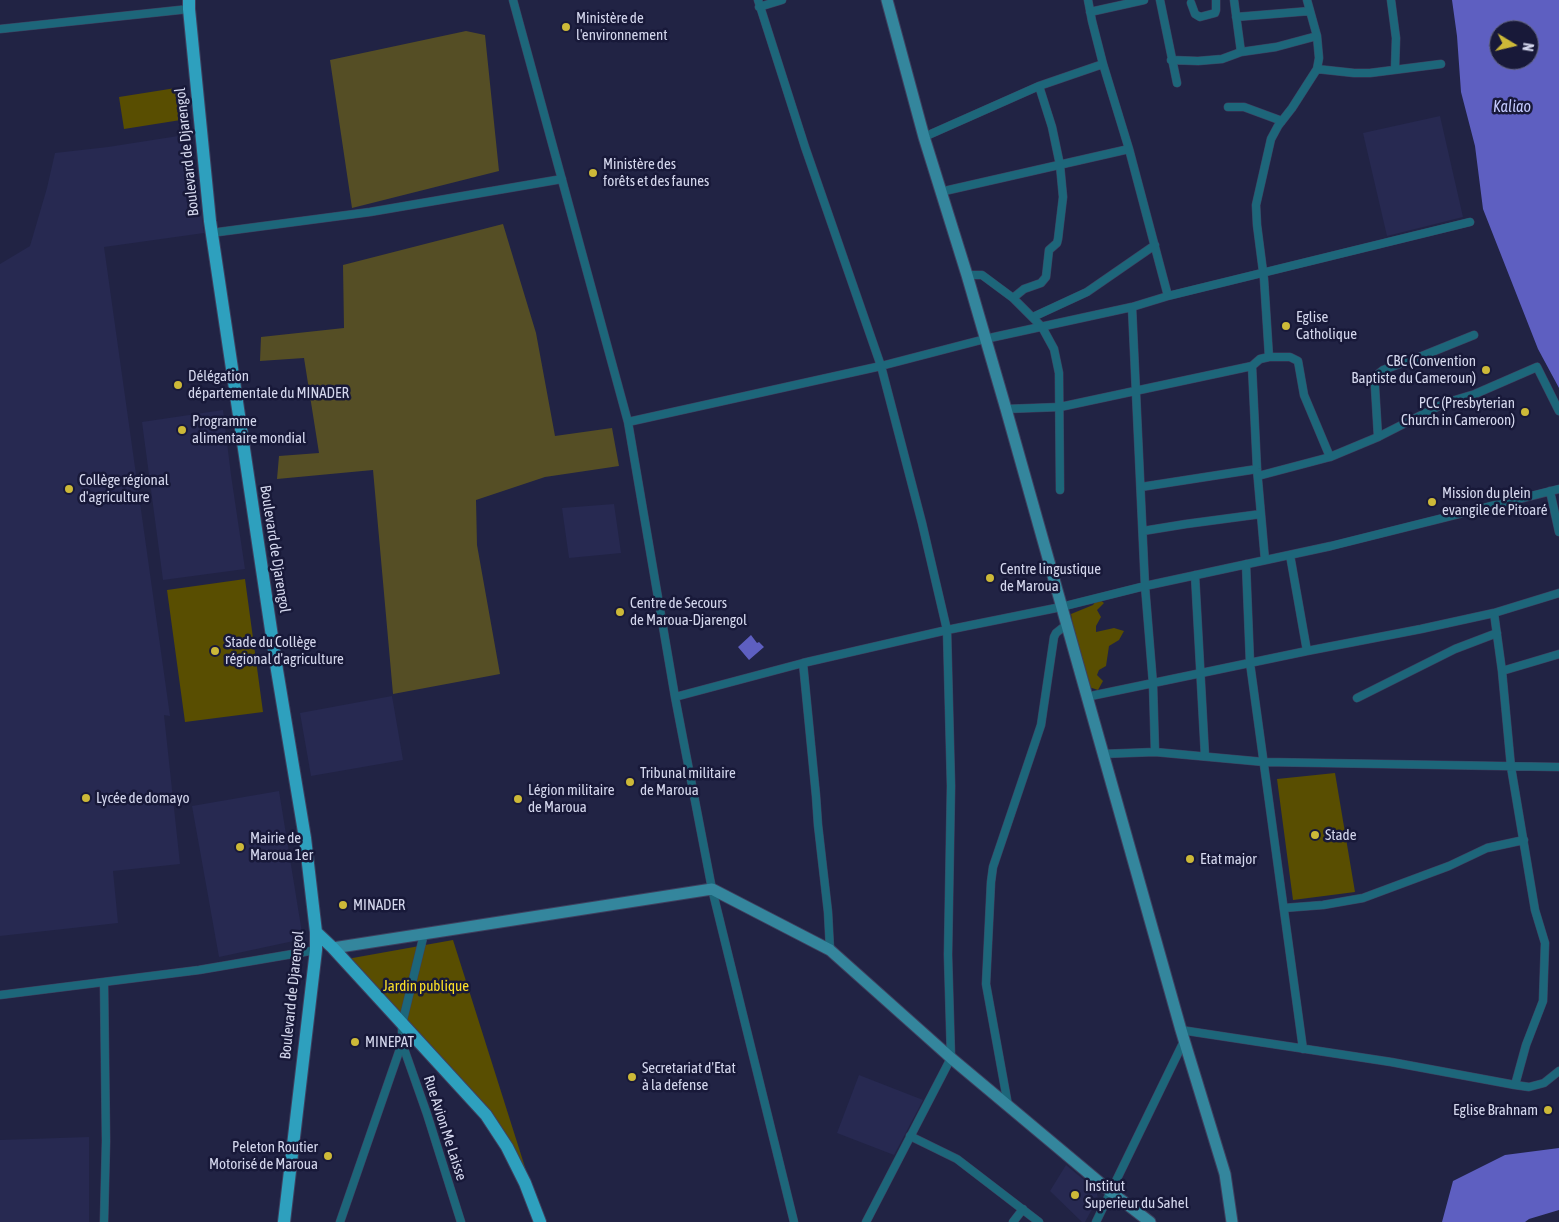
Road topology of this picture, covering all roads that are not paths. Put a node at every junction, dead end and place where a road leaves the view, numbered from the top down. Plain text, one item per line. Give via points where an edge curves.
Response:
1 (513, 0) edge
2 (782, 0) edge
3 (887, 0) edge
4 (1088, 0) edge
5 (1144, 0) edge
6 (1160, 0) edge
7 (1216, 0) edge
8 (1234, 0) edge
9 (1307, 0) edge
10 (1391, 0) edge
11 (1191, 3) dead end
12 (759, 4) edge
13 (189, 5) edge
14 (1310, 11) junction
15 (1090, 12) junction
16 (1236, 17) junction
17 (0, 29) edge
18 (1317, 36) junction
19 (1241, 52) junction
20 (1171, 60) junction
21 (1103, 64) junction
22 (1441, 64) dead end
23 (1317, 69) junction
24 (1395, 69) junction
25 (1177, 83) dead end
26 (1040, 86) junction
27 (1228, 107) dead end
28 (1282, 121) junction
29 (924, 137) junction
30 (1129, 149) junction
31 (1060, 164) junction
32 (562, 179) junction
33 (940, 192) junction
34 (1470, 222) dead end
35 (211, 233) junction
36 (1155, 245) junction
37 (1264, 274) junction
38 (967, 275) junction
39 (1168, 296) junction
40 (1013, 298) junction
41 (1132, 306) junction
42 (1033, 317) junction
43 (1042, 327) junction
44 (1474, 335) dead end
45 (985, 339) junction
46 (1268, 357) junction
47 (881, 366) junction
48 (1252, 366) junction
49 (1137, 391) junction
50 (1060, 407) junction
51 (1006, 409) junction
52 (1559, 411) edge
53 (628, 422) junction
54 (1378, 437) junction
55 (1330, 457) junction
56 (1258, 472) junction
57 (1141, 487) junction
58 (1559, 489) edge
59 (1060, 490) dead end
60 (1550, 491) junction
61 (1261, 514) junction
62 (1143, 531) junction
63 (1559, 532) edge
64 (1290, 555) junction
65 (1265, 560) junction
66 (1246, 564) junction
67 (1195, 575) junction
68 (1145, 586) junction
69 (1559, 593) edge
70 (1061, 608) junction
71 (1494, 612) junction
72 (1066, 625) junction
73 (947, 630) junction
74 (1497, 633) junction
75 (1307, 651) junction
76 (1559, 654) edge
77 (1250, 663) junction
78 (803, 664) junction
79 (1502, 671) junction
80 (1200, 673) junction
81 (1153, 684) junction
82 (676, 697) junction
83 (1086, 697) junction
84 (1356, 698) dead end
85 (1155, 752) junction
86 (1102, 754) junction
87 (1205, 756) junction
88 (1264, 762) junction
89 (1512, 767) junction
90 (1559, 767) edge
91 (1524, 840) junction
92 (712, 890) junction
93 (1284, 908) junction
94 (316, 932) junction
95 (424, 934) junction
96 (334, 948) junction
97 (316, 950) junction
98 (830, 950) junction
99 (104, 982) junction
100 (0, 995) edge
101 (402, 1024) junction
102 (1182, 1035) junction
103 (402, 1043) junction
104 (1303, 1049) junction
105 (951, 1058) junction
106 (1559, 1071) edge
107 (1515, 1085) junction
108 (1008, 1105) junction
109 (910, 1136) junction
110 (1112, 1192) junction
111 (1023, 1209) junction
112 (104, 1222) edge
113 (284, 1222) edge
114 (340, 1222) edge
115 (462, 1222) edge
116 (540, 1222) edge
117 (794, 1222) edge
118 (866, 1222) edge
119 (1013, 1222) edge
120 (1039, 1222) edge
121 (1096, 1222) edge
122 (1150, 1222) edge
123 (1232, 1222) edge

1 - 32 street
2 - 12 street
3 - 29 street
4 - 15 street
5 - 15 street
6 - 20 street
7 - 11 street via 1215,13 1200,17 1195,14
8 - 16 street
9 - 14 street
10 - 24 street via 1396,38
12 - 47 street
13 - 17 street
13 - 35 main road, Boulevard de Djarengol
14 - 16 street
14 - 18 street
15 - 21 street
16 - 19 street
18 - 19 street
18 - 23 street
19 - 20 street via 1222,59
20 - 25 street
21 - 26 street
21 - 30 street
22 - 24 street
23 - 24 street via 1354,73
23 - 28 street
26 - 29 street
26 - 31 street
27 - 28 street via 1244,107
28 - 37 street via 1271,139 1256,205
29 - 33 street
30 - 31 street
30 - 36 street
31 - 33 street
31 - 40 street via 1063,197 1058,239 1048,253 1046,277 1041,284 1024,289
32 - 35 street via 370,212
32 - 53 street
33 - 38 street
34 - 37 street
35 - 94 main road, Boulevard de Djarengol via 305,838
36 - 39 street
36 - 42 street via 1087,292
37 - 39 street
37 - 46 street
38 - 40 street via 982,275
38 - 45 street
39 - 41 street
40 - 42 street
41 - 43 street
41 - 49 street
42 - 43 street
43 - 45 street
43 - 50 street via 1054,349 1059,373
44 - 54 street via 1378,374 1375,380
45 - 47 street
45 - 51 street
46 - 48 street
46 - 55 street via 1290,357 1298,361 1304,395
47 - 53 street
47 - 73 street
48 - 49 street
48 - 56 street
49 - 50 street
49 - 57 street
50 - 51 street
50 - 59 street
51 - 70 street
52 - 54 street via 1537,367 1475,394 1445,403
53 - 82 street
54 - 55 street
55 - 56 street
56 - 57 street
56 - 61 street
57 - 62 street
58 - 60 street
60 - 63 street
60 - 64 street
61 - 62 street
61 - 65 street
62 - 68 street
64 - 65 street
64 - 75 street
65 - 66 street
66 - 67 street
66 - 77 street
67 - 68 street
67 - 80 street
68 - 70 street
68 - 81 street
69 - 71 street
70 - 72 street
70 - 73 street
71 - 74 street
71 - 75 street
72 - 83 street
72 - 108 street via 1054,637 1041,725 991,882 986,984
73 - 78 street
73 - 105 street
74 - 79 street
74 - 84 street via 1455,649
75 - 77 street
76 - 79 street
77 - 80 street
77 - 88 street
78 - 82 street
78 - 98 street
79 - 89 street
80 - 81 street
80 - 87 street
81 - 83 street
81 - 85 street
82 - 92 street
83 - 86 street
85 - 86 street
85 - 87 street
86 - 102 street
87 - 88 street
88 - 89 street
88 - 93 street
89 - 90 street
89 - 91 street
91 - 93 street via 1487,848 1364,898
91 - 107 street via 1536,916 1544,935 1544,985 1541,1008 1529,1034
92 - 95 street
92 - 98 street
92 - 117 street
93 - 104 street
94 - 96 main road
94 - 97 main road, Boulevard de Djarengol
95 - 96 street
95 - 101 street
96 - 101 main road
97 - 99 street
97 - 113 main road, Boulevard de Djarengol
98 - 105 street
99 - 100 street
99 - 112 street
101 - 103 street
101 - 116 main road via 486,1116 511,1154
102 - 104 street
102 - 110 street
102 - 123 street via 1225,1174
103 - 114 street
103 - 115 street, Rue Avion Me Laisse
104 - 107 street
105 - 108 street
105 - 109 street
106 - 107 street via 1544,1083 1529,1087
108 - 110 street
109 - 111 street via 957,1159
109 - 118 street
110 - 121 street
110 - 122 street
111 - 119 street
111 - 120 street

